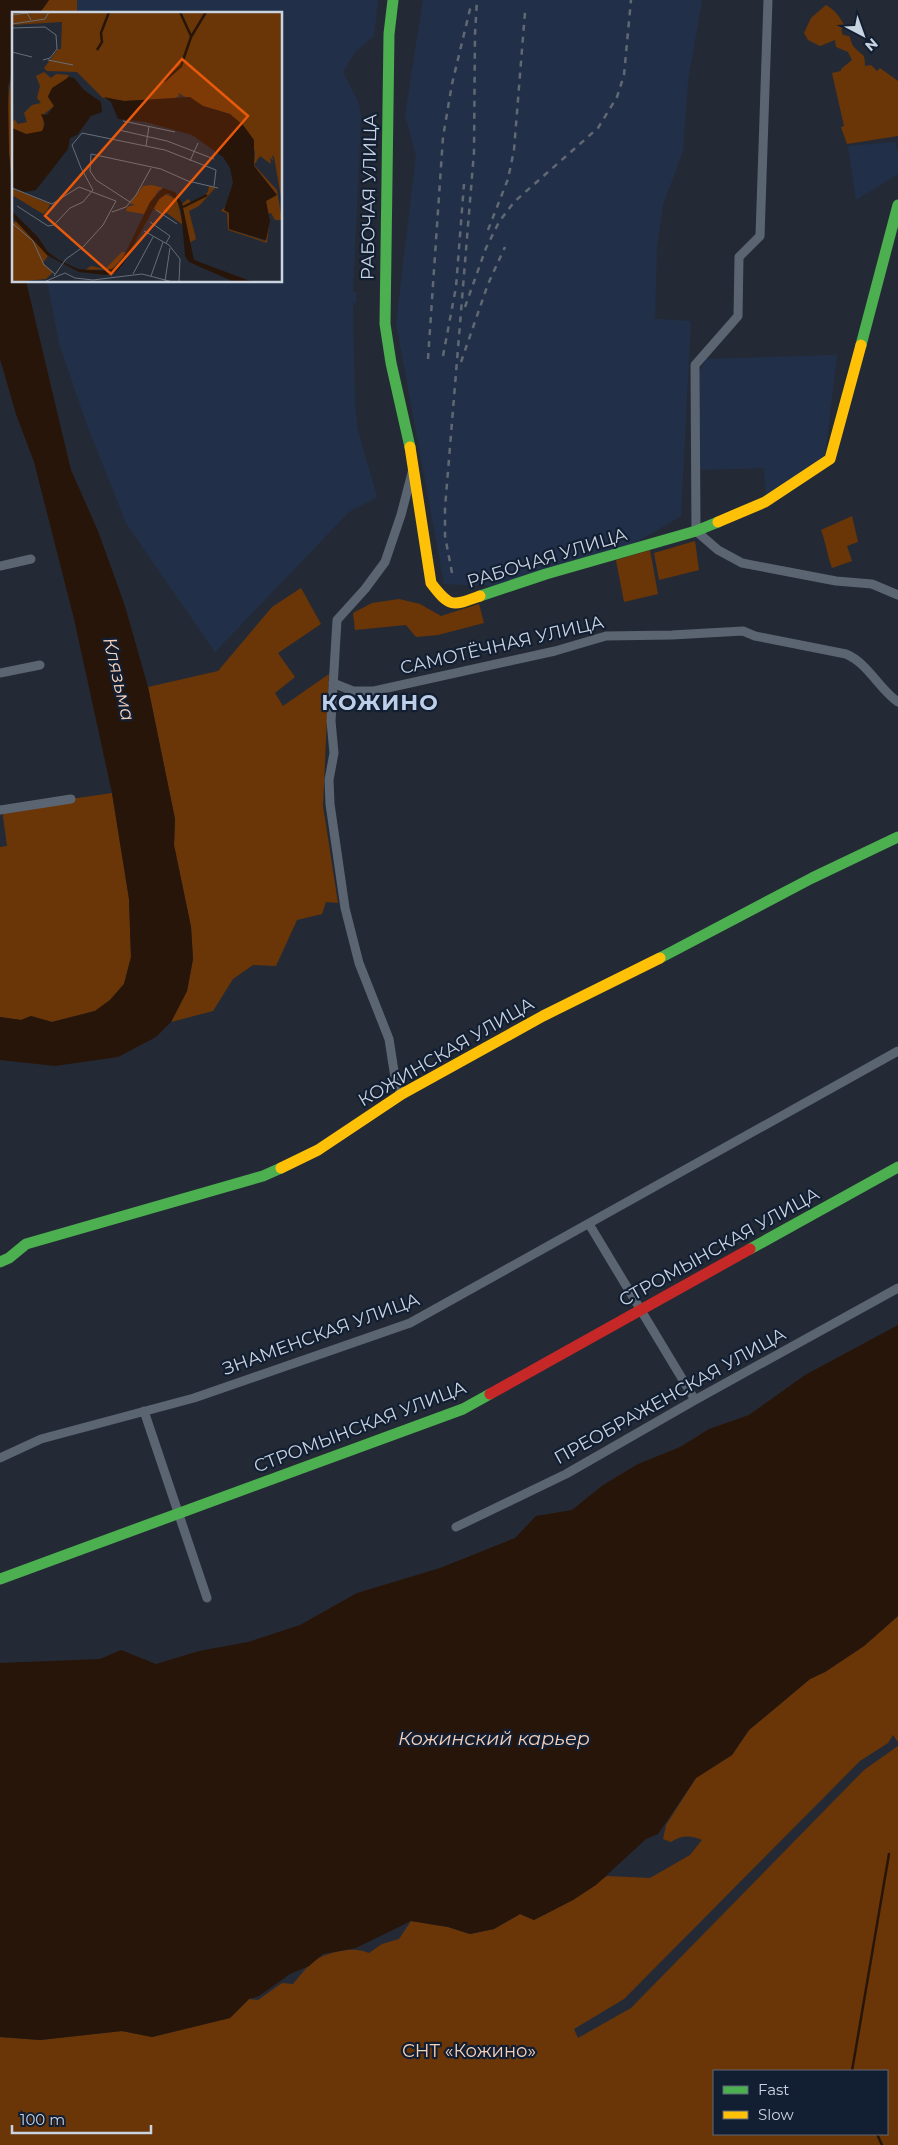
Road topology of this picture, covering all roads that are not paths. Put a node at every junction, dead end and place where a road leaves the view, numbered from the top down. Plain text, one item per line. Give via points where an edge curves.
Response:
1 (393, 0) edge
2 (768, 0) edge
3 (898, 205) edge
4 (414, 464) junction
5 (696, 531) junction
6 (31, 559) dead end
7 (0, 566) edge
8 (898, 594) edge
9 (40, 665) dead end
10 (0, 673) edge
11 (333, 683) junction
12 (898, 702) edge
13 (71, 799) dead end
14 (0, 810) edge
15 (898, 837) edge
16 (898, 1051) edge
17 (402, 1094) junction
18 (898, 1167) edge
19 (589, 1224) junction
20 (0, 1262) edge
21 (898, 1288) edge
22 (640, 1311) junction
23 (695, 1400) junction
24 (144, 1411) junction
25 (0, 1458) edge
26 (177, 1514) junction
27 (456, 1527) dead end
28 (0, 1579) edge
29 (206, 1598) dead end

1 - 4 street, РАБОЧАЯ УЛИЦА via 385,324
2 - 5 street via 760,236 739,257 738,316 695,365
3 - 5 street, РАБОЧАЯ УЛИЦА via 830,459 764,502
4 - 5 street, РАБОЧАЯ УЛИЦА via 432,583 444,600 457,604 546,574
4 - 11 street via 385,562 337,620
5 - 8 street via 718,550 742,563 836,581 872,584
6 - 7 street
9 - 10 street
11 - 12 street, САМОТЁЧНАЯ УЛИЦА via 353,691 374,691 554,651 606,636 743,631 846,654 871,673
11 - 17 street via 331,721 334,753 329,780 330,804 345,908 359,962 389,1039 396,1084
13 - 14 street
15 - 17 street, КОЖИНСКАЯ УЛИЦА via 543,1016
16 - 19 street, ЗНАМЕНСКАЯ УЛИЦА
17 - 20 street, КОЖИНСКАЯ УЛИЦА via 318,1150 263,1176 26,1244
18 - 22 street, СТРОМЫНСКАЯ УЛИЦА
19 - 22 street
19 - 24 street, ЗНАМЕНСКАЯ УЛИЦА via 410,1323 194,1398
21 - 23 street, ПРЕОБРАЖЕНСКАЯ УЛИЦА
22 - 23 street
22 - 26 street, СТРОМЫНСКАЯ УЛИЦА via 464,1410
23 - 27 street, ПРЕОБРАЖЕНСКАЯ УЛИЦА via 566,1474
24 - 25 street, ЗНАМЕНСКАЯ УЛИЦА via 41,1439
24 - 26 street
26 - 28 street, СТРОМЫНСКАЯ УЛИЦА
26 - 29 street

